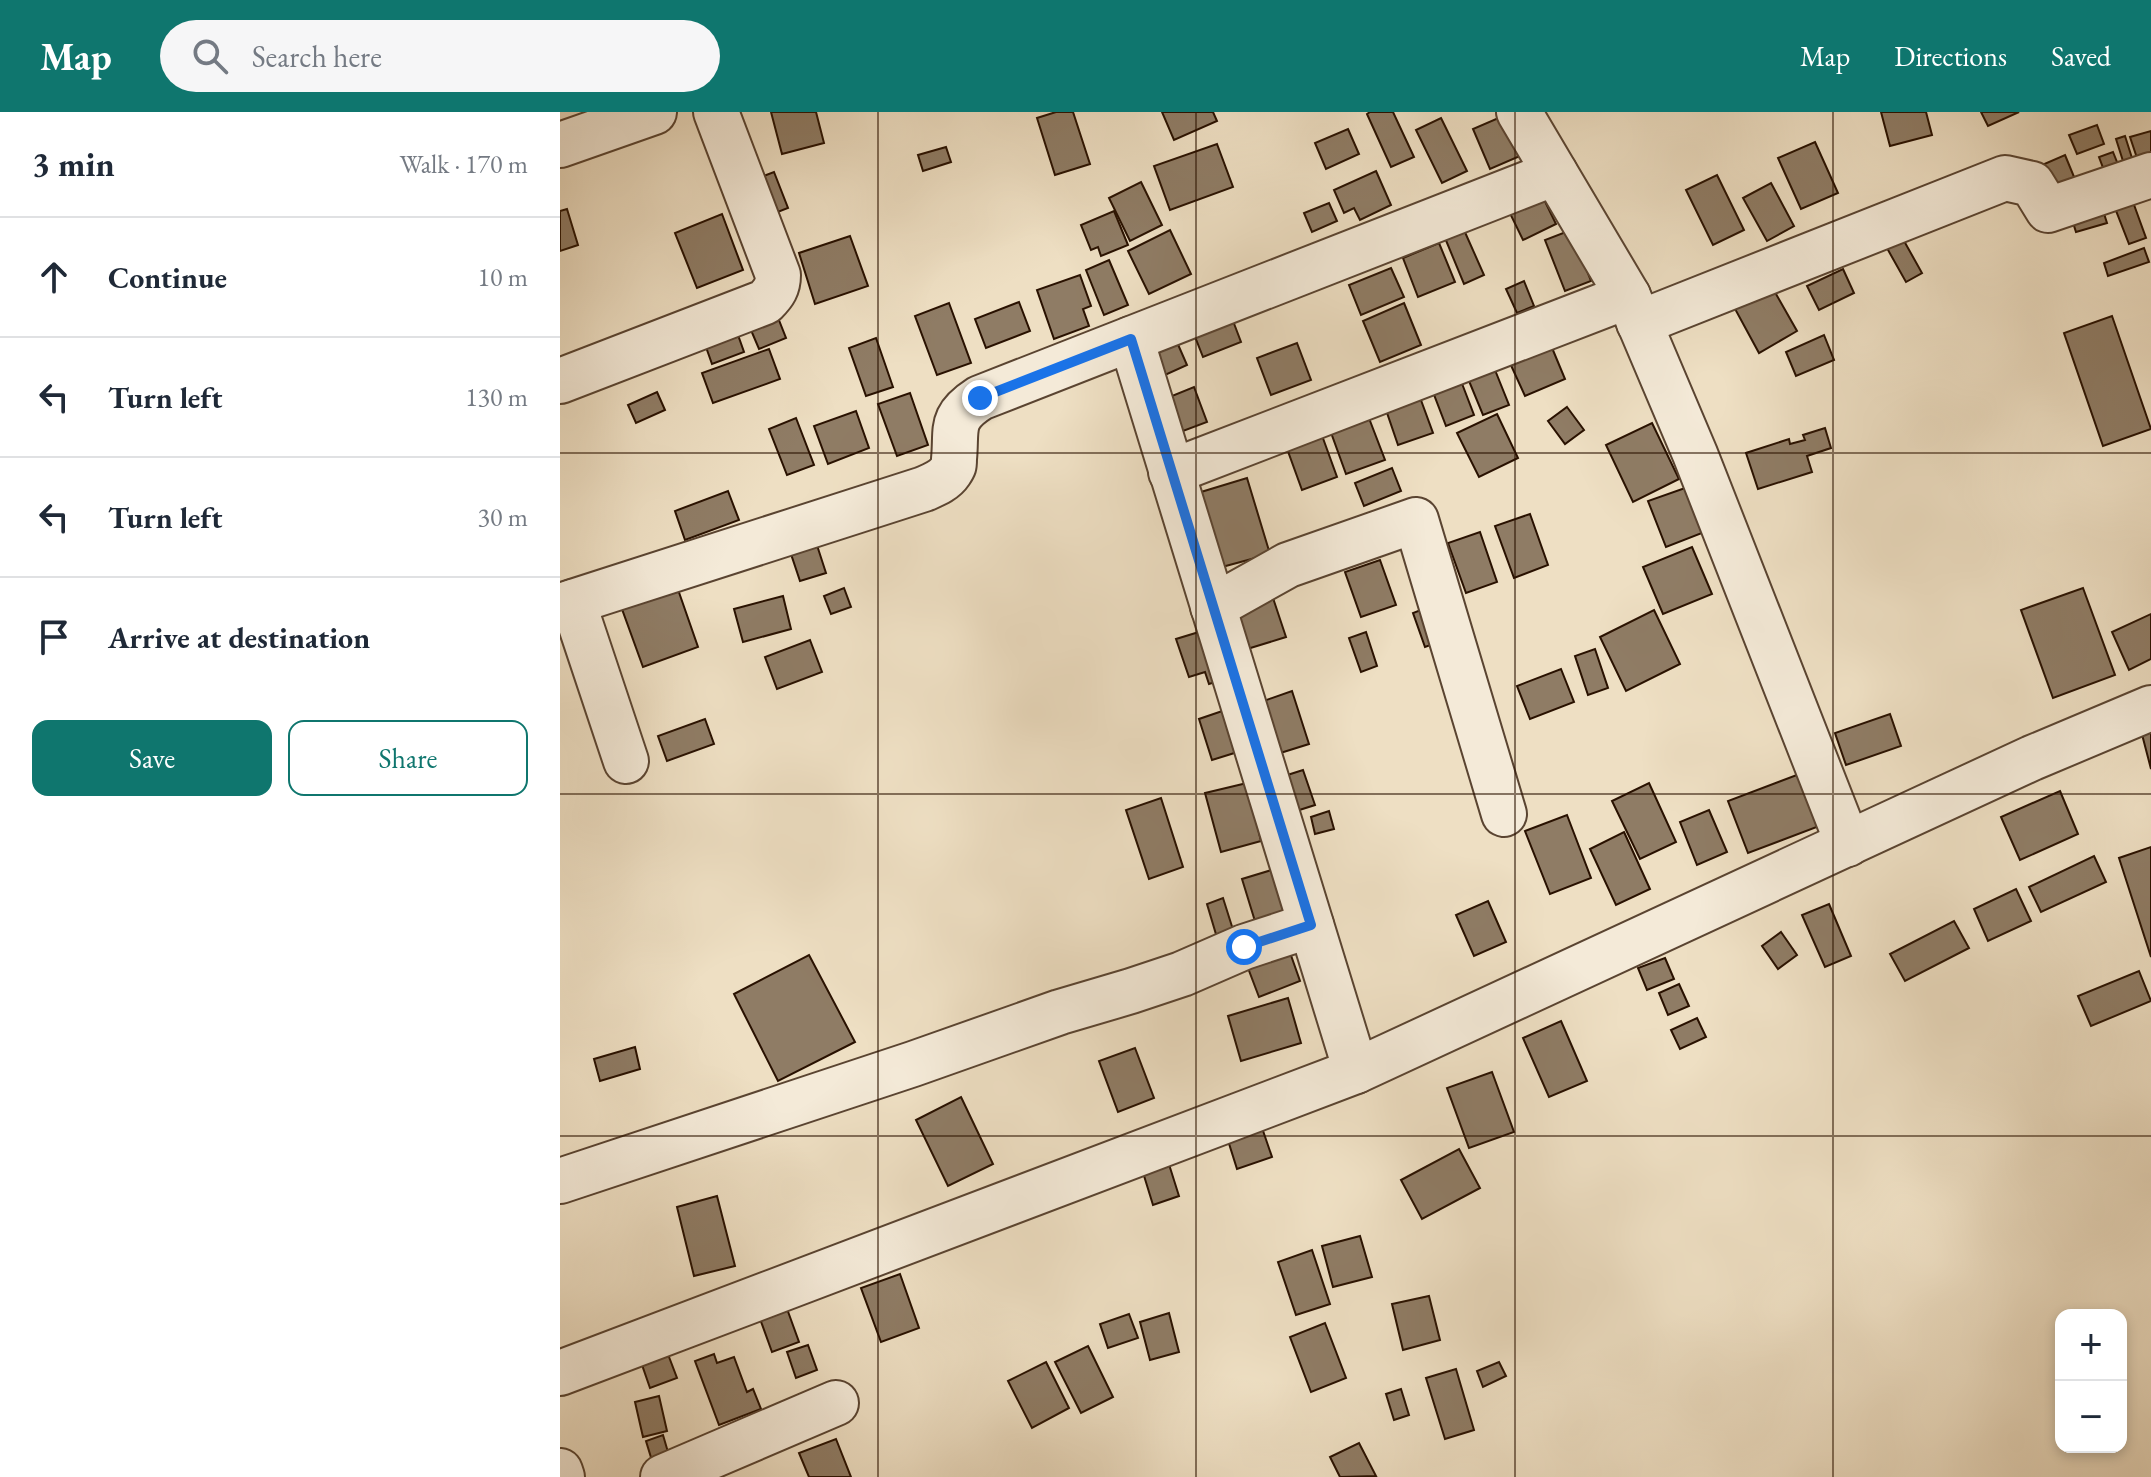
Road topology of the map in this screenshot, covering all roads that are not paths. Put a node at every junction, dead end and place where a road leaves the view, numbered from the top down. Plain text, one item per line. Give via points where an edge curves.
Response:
1 (654, 112) edge
2 (716, 112) edge
3 (1519, 112) edge
4 (560, 145) edge
5 (1555, 173) junction
6 (2151, 175) edge
7 (1633, 310) junction
8 (1131, 339) junction
9 (560, 381) edge
10 (1171, 472) junction
11 (566, 604) edge
12 (1213, 607) junction
13 (2151, 708) edge
14 (626, 761) dead end
15 (1504, 814) dead end
16 (1848, 844) junction
17 (1311, 925) junction
18 (1356, 1071) junction
19 (560, 1181) edge
20 (560, 1373) edge
21 (836, 1403) dead end
22 (560, 1471) edge
23 (562, 1477) edge
24 (663, 1477) edge

1 - 4 street
2 - 9 street via 778,275 774,293 765,302
3 - 5 street
5 - 7 street
5 - 8 street
6 - 7 street via 2048,210 2032,184 2005,178
7 - 10 street
7 - 16 street
8 - 10 street
8 - 11 street via 967,406 955,426 953,467 924,489
10 - 12 street
11 - 14 street
12 - 15 street via 1288,565 1416,520
12 - 17 street
13 - 16 street
16 - 18 street
17 - 18 street
17 - 19 street via 1144,987
18 - 20 street
21 - 24 street
22 - 23 street

